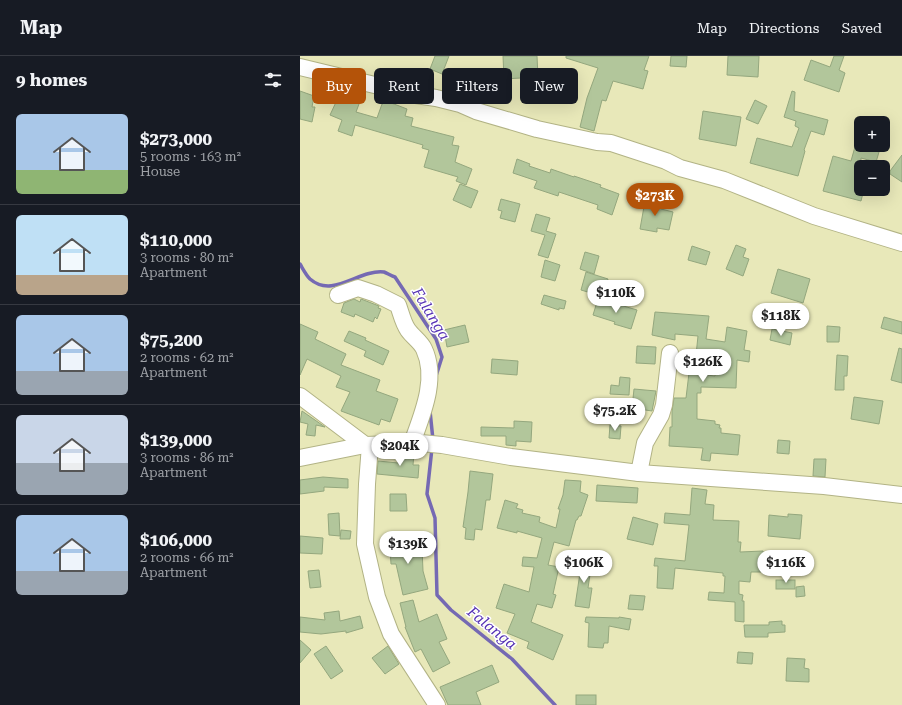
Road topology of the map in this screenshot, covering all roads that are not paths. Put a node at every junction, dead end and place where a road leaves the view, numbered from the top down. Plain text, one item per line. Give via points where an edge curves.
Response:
1 (300, 67) edge
2 (902, 243) edge
3 (338, 295) dead end
4 (670, 353) dead end
5 (300, 396) edge
6 (416, 443) junction
7 (367, 445) junction
8 (300, 458) edge
9 (639, 473) junction
10 (902, 495) edge
11 (437, 705) edge

1 - 2 street via 460,104 537,129 611,143 680,168 724,180 814,216
3 - 6 street via 358,288 398,305 408,330 424,348 429,364 429,383
4 - 9 street via 664,404 661,415 645,443
5 - 7 street
6 - 7 street
6 - 9 street
7 - 8 street
7 - 11 street via 365,544 377,597 391,634
9 - 10 street via 824,486

